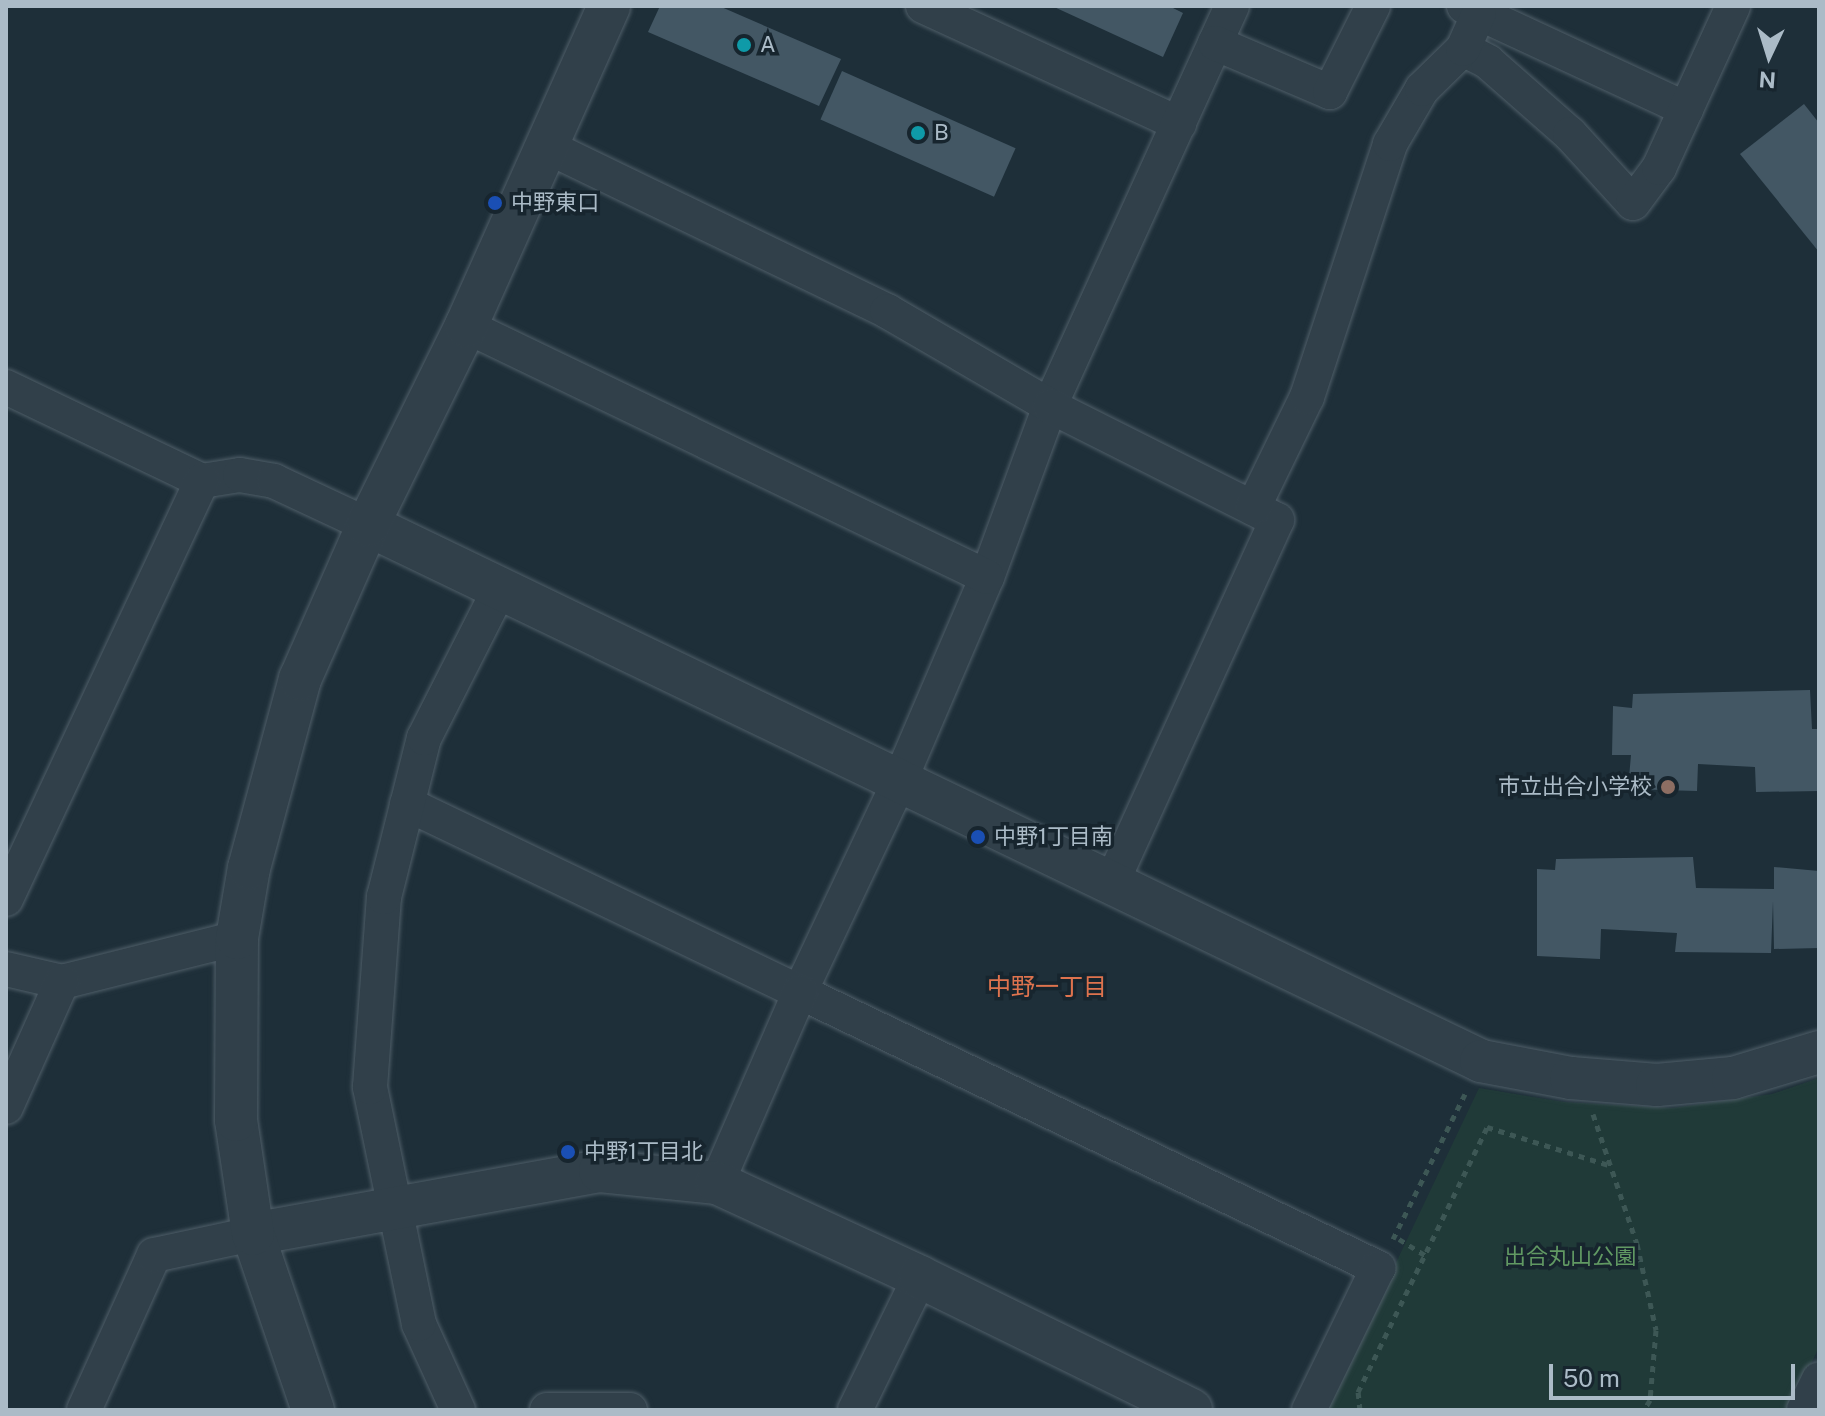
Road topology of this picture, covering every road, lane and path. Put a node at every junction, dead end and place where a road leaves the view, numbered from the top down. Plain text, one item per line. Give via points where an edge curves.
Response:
1 (609, 6) edge
2 (923, 6) edge
3 (1232, 6) edge
4 (1373, 6) edge
5 (1733, 6) edge
6 (1471, 10) edge
7 (1215, 43) junction
8 (1463, 49) junction
9 (1686, 109) junction
10 (1179, 124) junction
11 (548, 147) junction
12 (466, 326) junction
13 (6, 387) edge
14 (1050, 406) junction
15 (202, 481) junction
16 (1253, 508) junction
17 (368, 525) junction
18 (987, 577) junction
19 (500, 588) junction
20 (900, 780) junction
21 (407, 804) junction
22 (1112, 882) junction
23 (6, 899) edge
24 (237, 938) junction
25 (6, 969) edge
26 (62, 982) junction
27 (800, 992) junction
28 (1819, 1052) edge
29 (1481, 1061) junction
30 (1582, 1079) junction
31 (6, 1107) edge
32 (1608, 1165) junction
33 (717, 1183) junction
34 (395, 1208) junction
35 (253, 1234) junction
36 (1394, 1237) junction
37 (1425, 1255) junction
38 (1378, 1268) junction
39 (920, 1277) junction
40 (1819, 1379) edge
41 (84, 1410) edge
42 (313, 1410) edge
43 (458, 1410) edge
44 (547, 1410) edge
45 (630, 1410) edge
46 (855, 1410) edge
47 (1190, 1410) edge
48 (1309, 1410) edge
49 (1360, 1410) edge
50 (1644, 1410) edge
51 (1804, 1410) edge

1 - 11 street
2 - 10 street
3 - 7 street
4 - 7 street via 1330,92
5 - 9 street
6 - 8 street
6 - 9 street
7 - 10 street
8 - 9 street via 1488,62 1570,134 1633,203 1659,168
8 - 16 street via 1422,89 1390,144 1307,397
10 - 14 street
11 - 12 street
11 - 14 street via 887,311
12 - 17 street
12 - 18 street
13 - 15 street
14 - 16 street
14 - 18 street
15 - 17 street via 240,475 274,481
15 - 23 street
16 - 22 street via 1277,520
17 - 19 street
17 - 24 street via 300,679 263,807
18 - 20 street
19 - 20 street
19 - 21 street via 424,738
20 - 22 street
20 - 27 street
21 - 27 street
21 - 34 street via 384,897 370,1087
22 - 29 street
24 - 26 street
24 - 35 street via 236,1120
25 - 26 street
26 - 31 street
27 - 33 street
27 - 38 street
28 - 30 street via 1733,1078 1657,1085
29 - 30 street
29 - 36 path
30 - 32 path
32 - 37 path via 1487,1127
32 - 50 path via 1637,1244 1656,1330 1650,1400
33 - 34 street via 600,1171
33 - 39 street
34 - 35 street
34 - 43 street via 419,1324
35 - 41 street via 154,1255
35 - 42 street
36 - 37 path
36 - 38 path
37 - 49 path via 1358,1392
38 - 48 street
39 - 46 street
39 - 47 street
40 - 51 street
44 - 45 street

